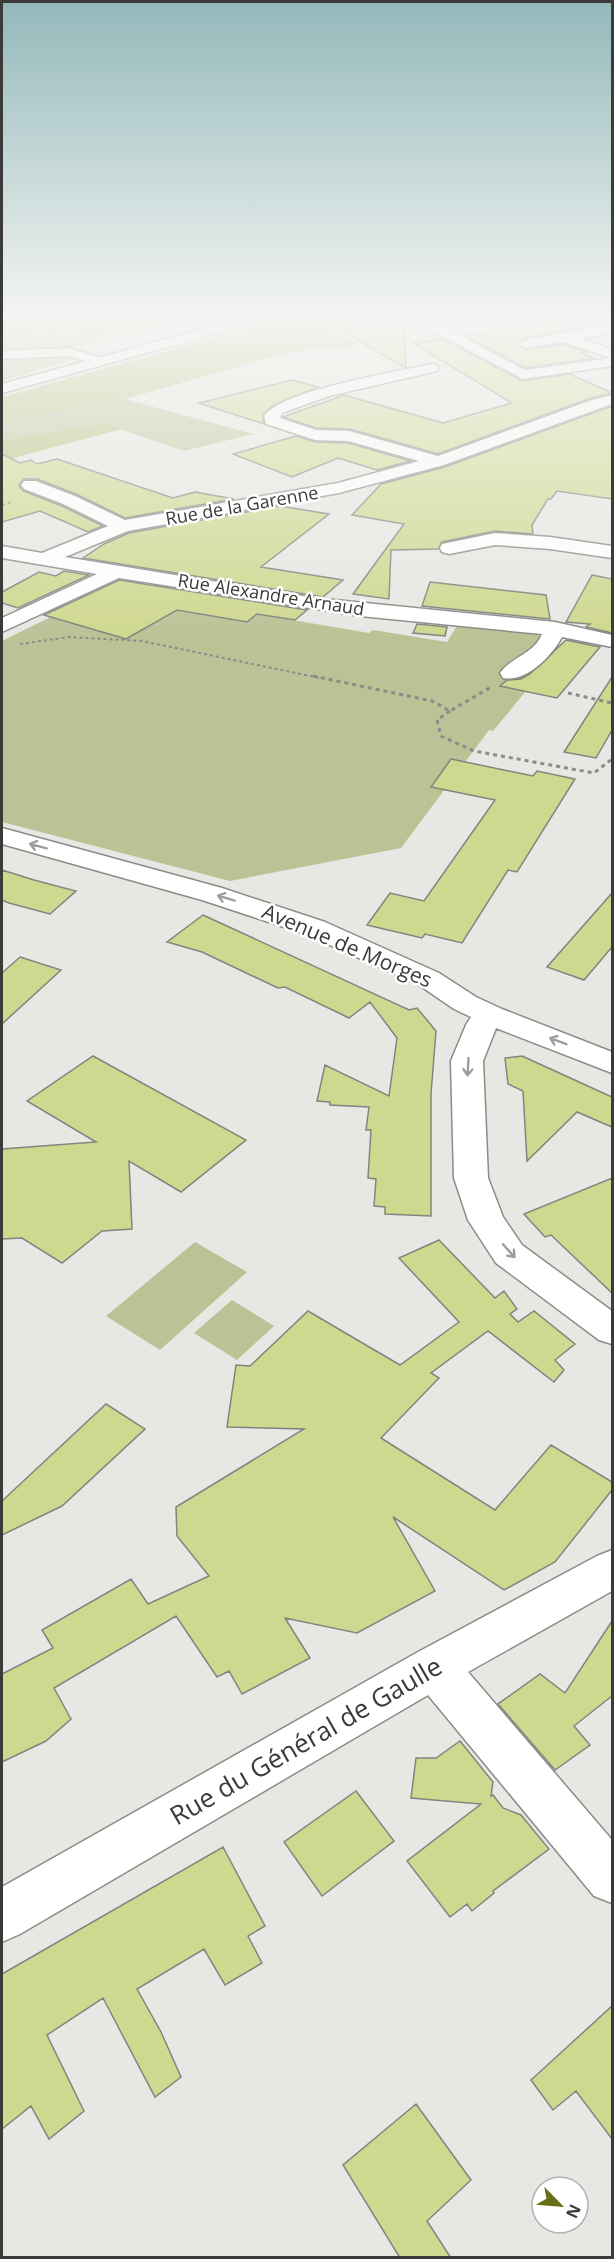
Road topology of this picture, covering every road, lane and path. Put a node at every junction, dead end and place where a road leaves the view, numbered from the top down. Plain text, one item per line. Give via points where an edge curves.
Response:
1 (285, 424) edge
2 (544, 424) edge
3 (438, 461) junction
4 (30, 485) dead end
5 (123, 526) junction
6 (449, 548) dead end
7 (2, 552) edge
8 (612, 552) edge
9 (44, 559) junction
10 (119, 571) junction
11 (549, 627) junction
12 (5, 634) edge
13 (610, 638) edge
14 (511, 673) joint
15 (568, 693) dead end
16 (612, 703) edge
17 (450, 711) junction
18 (612, 759) edge
19 (2, 836) edge
20 (491, 1015) junction
21 (612, 1063) edge
22 (612, 1330) edge
23 (612, 1569) edge
24 (434, 1667) junction
25 (612, 1878) edge
26 (2, 1916) edge

1 - 3 street via 315,435 349,436
2 - 3 street, Rue de la Garenne
3 - 5 street, Rue de la Garenne via 339,488
4 - 5 street
5 - 9 street, Rue de la Garenne
6 - 8 street via 495,539
7 - 9 street, Rue Alexandre Arnaud
9 - 10 street, Rue Alexandre Arnaud
10 - 11 street, Rue Alexandre Arnaud via 320,604
10 - 12 street
11 - 13 street, Rue Alexandre Arnaud
11 - 14 street via 550,640 538,656
12 - 17 path via 21,644 69,637 142,641 432,701
14 - 17 path
15 - 16 path
17 - 18 path via 437,720 441,736 474,751 594,772
20 -> 19 street, Avenue de Morges via 429,979 315,928 212,894
21 -> 20 street, Avenue de Morges
20 -> 22 street via 481,1025 467,1061 471,1178 486,1220 509,1254
23 - 24 street, Rue du Général de Gaulle
24 - 25 street
24 - 26 street, Rue du Général de Gaulle

